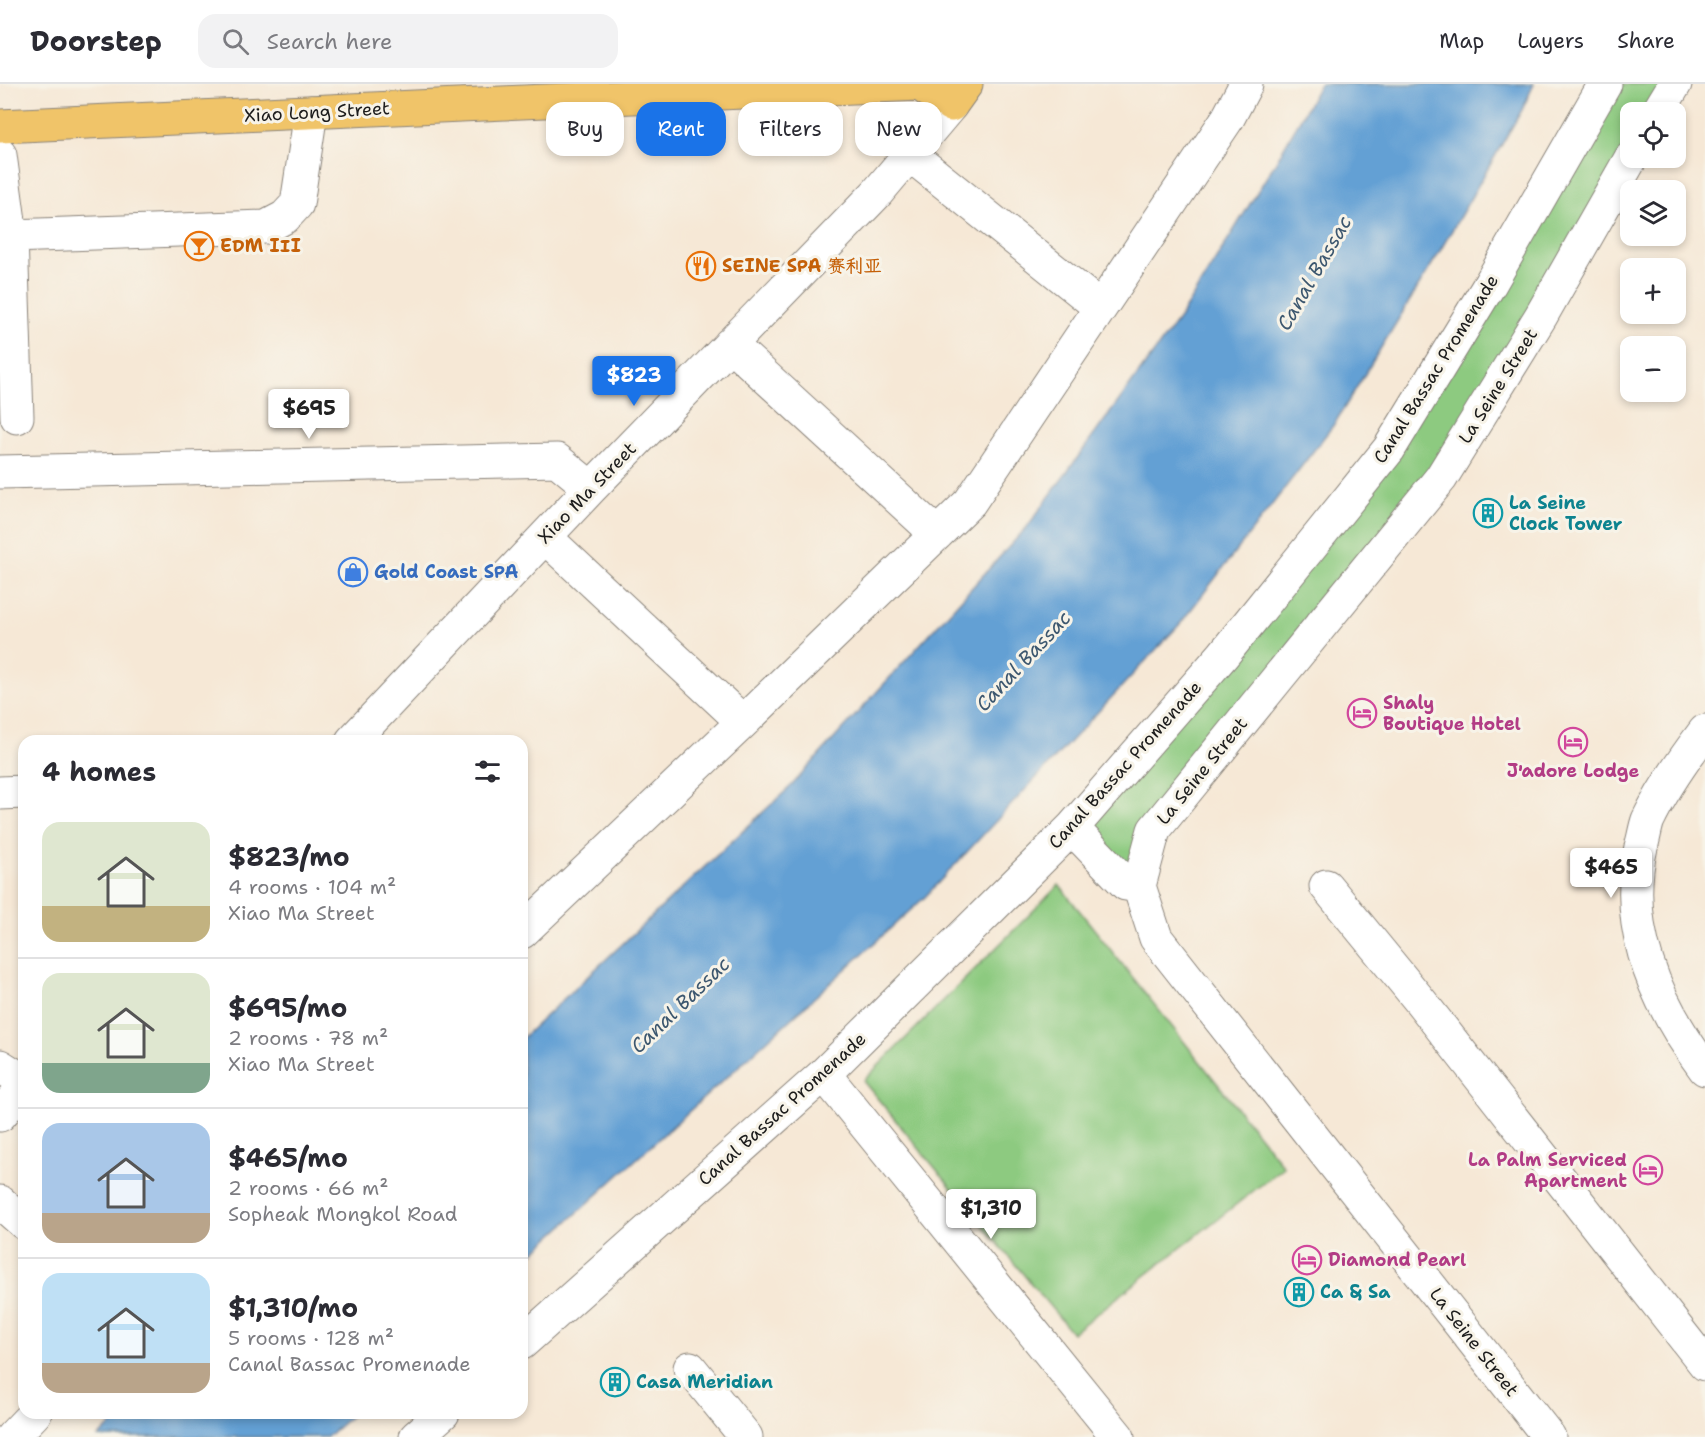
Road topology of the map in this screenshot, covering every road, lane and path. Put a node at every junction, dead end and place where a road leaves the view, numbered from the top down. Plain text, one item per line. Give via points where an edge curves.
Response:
1 (1246, 84) edge
2 (1605, 84) edge
3 (1675, 84) edge
4 (959, 95) edge
5 (1664, 102) edge
6 (311, 112) junction
7 (942, 115) edge
8 (0, 126) edge
9 (0, 155) edge
10 (907, 156) edge
11 (912, 156) edge
12 (1625, 168) edge
13 (11, 236) junction
14 (1101, 307) junction
15 (730, 344) junction
16 (17, 417) dead end
17 (0, 471) edge
18 (591, 488) junction
19 (937, 534) junction
20 (545, 537) junction
21 (743, 722) junction
22 (1705, 731) edge
23 (358, 735) edge
24 (18, 792) edge
25 (0, 793) edge
26 (1072, 828) junction
27 (1139, 886) junction
28 (1326, 886) dead end
29 (528, 917) edge
30 (0, 1066) edge
31 (1705, 1069) edge
32 (824, 1074) junction
33 (18, 1077) edge
34 (18, 1094) edge
35 (0, 1115) edge
36 (0, 1202) edge
37 (18, 1217) edge
38 (528, 1338) edge
39 (1705, 1364) edge
40 (690, 1368) dead end
41 (29, 1419) edge
42 (12, 1437) edge
43 (746, 1437) edge
44 (1118, 1437) edge
45 (1549, 1437) edge

1 - 14 street via 1228,118
2 - 26 street, Canal Bassac Promenade via 1389,449 1223,655
3 - 5 street
4 - 6 main road, Xiao Long Street via 919,84
4 - 7 street, Xiao Ma Street
6 - 8 main road, Xiao Long Street
6 - 13 street via 297,204 285,218 266,227
9 - 13 street
10 - 15 street, Xiao Ma Street via 876,194
11 - 14 street
12 - 27 street, La Seine Street via 1541,316 1441,478 1154,830
13 - 16 street
14 - 19 street via 970,502
15 - 18 street, Xiao Ma Street
15 - 19 street
17 - 18 street via 557,460
18 - 20 street, Xiao Ma Street
19 - 21 street
20 - 21 street
20 - 23 street, Xiao Ma Street
21 - 29 street
22 - 31 street via 1648,821 1636,870 1638,928 1654,983
24 - 25 street
26 - 27 street via 1126,884
26 - 32 street, Canal Bassac Promenade
27 - 45 street, La Seine Street via 1156,938
28 - 39 street
30 - 33 street
32 - 38 street, Canal Bassac Promenade
32 - 44 street
34 - 35 street
36 - 37 street
40 - 43 street
41 - 42 street

